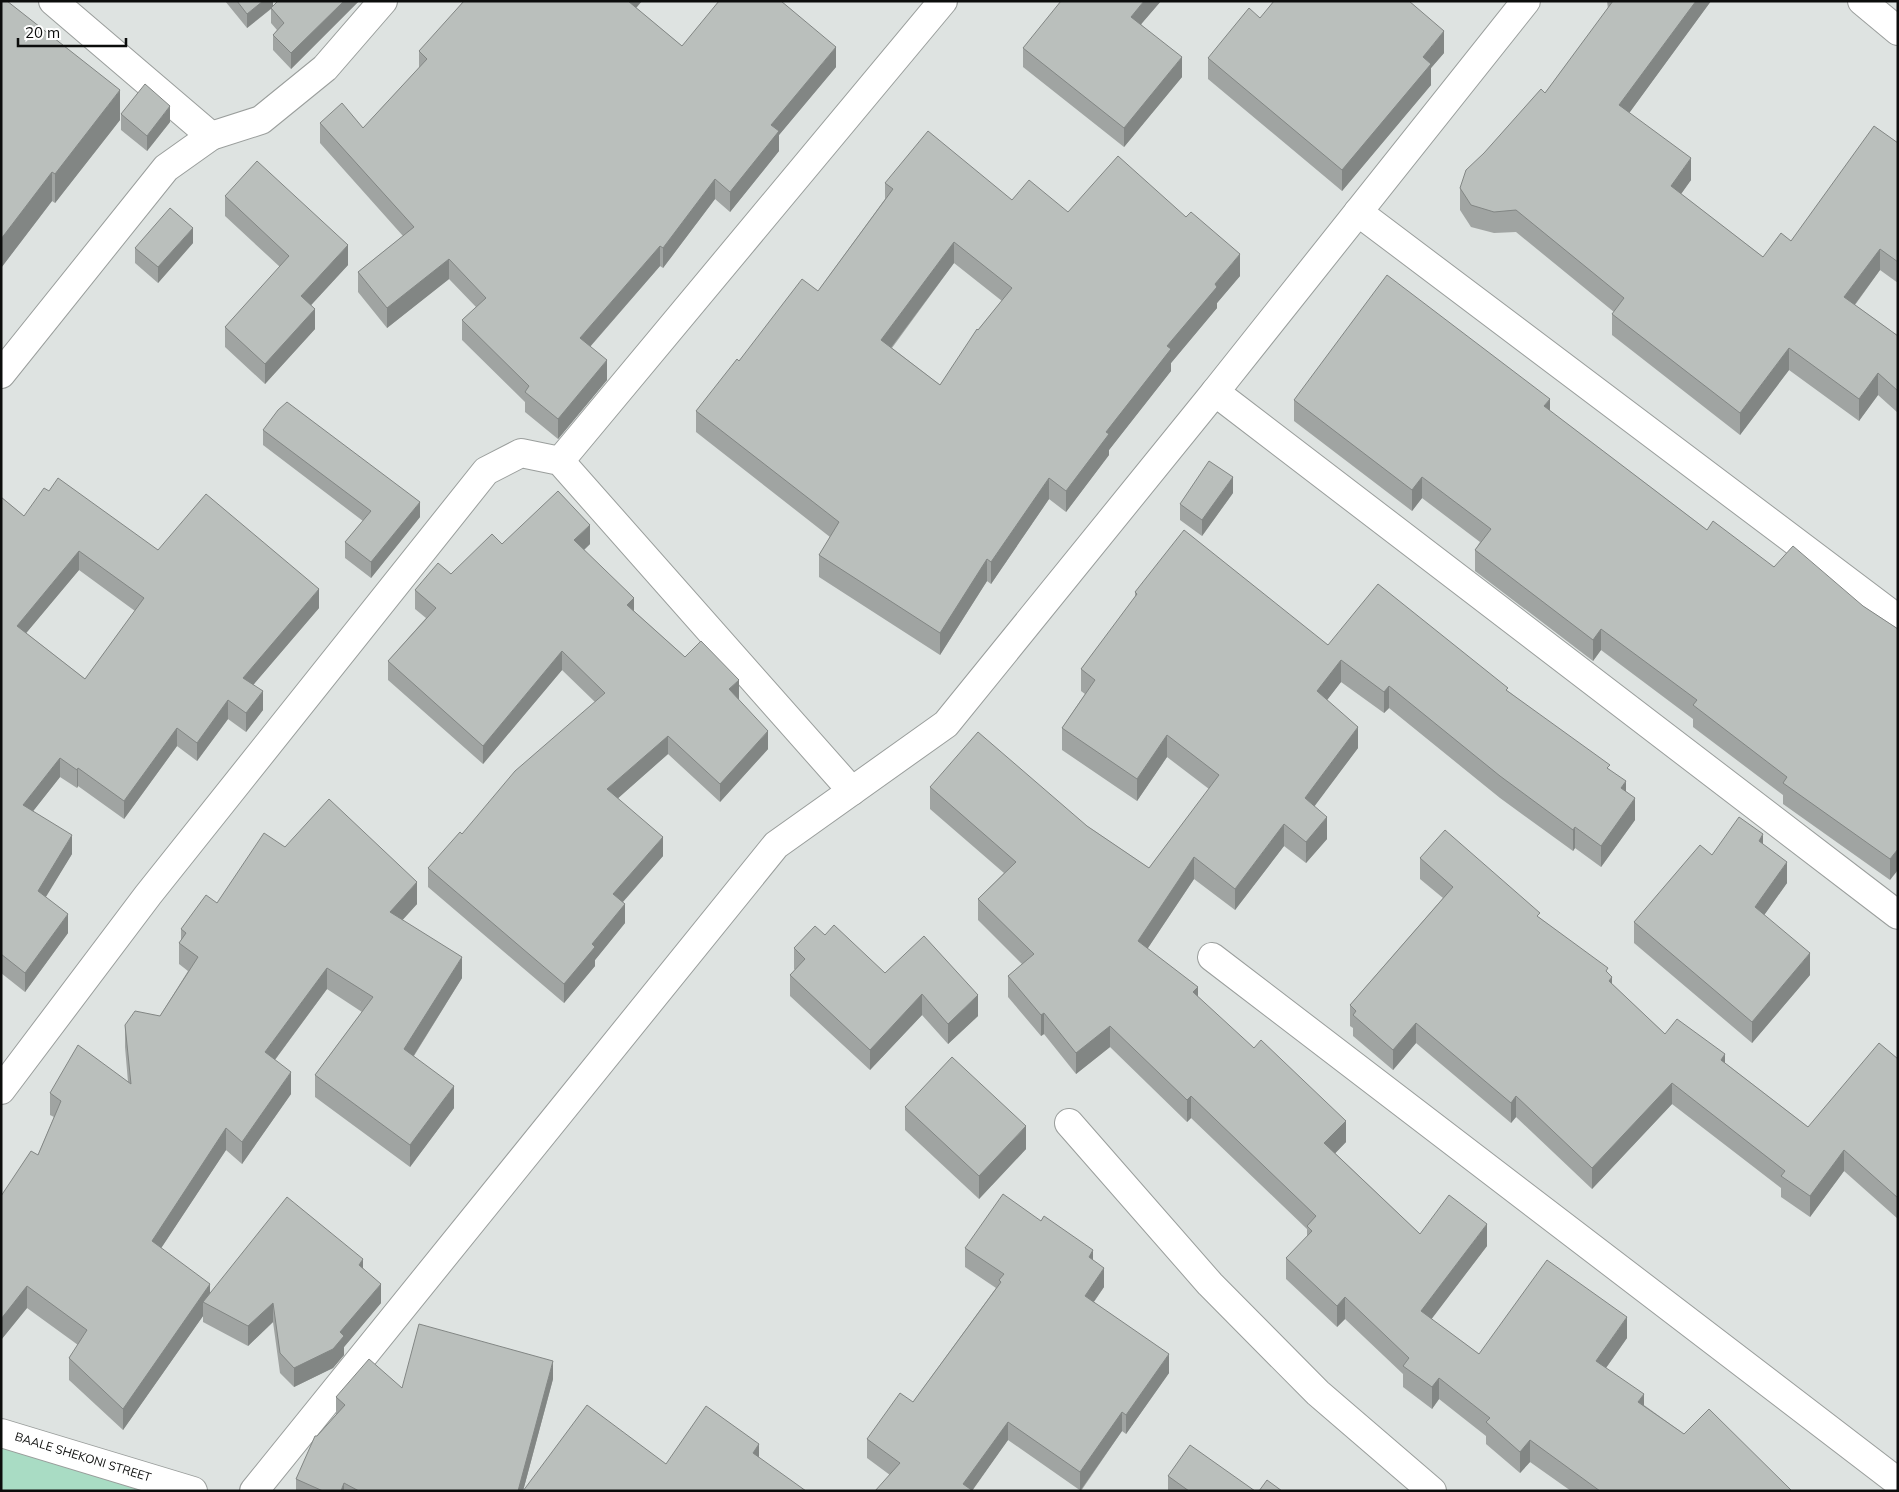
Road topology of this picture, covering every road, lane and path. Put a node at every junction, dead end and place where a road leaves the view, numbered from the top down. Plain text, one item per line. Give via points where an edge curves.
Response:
1 (53, 1) edge
2 (383, 1) edge
3 (943, 1) edge
4 (1526, 1) edge
5 (1862, 1) edge
6 (1898, 31) edge
7 (211, 136) junction
8 (1358, 212) junction
9 (1, 374) edge
10 (1215, 392) junction
11 (560, 461) junction
12 (1898, 619) edge
13 (852, 791) junction
14 (1898, 915) edge
15 (1212, 957) dead end
16 (1, 1090) edge
17 (1069, 1123) dead end
18 (1, 1433) edge
19 (1898, 1482) edge
20 (192, 1491) edge
21 (254, 1491) edge
22 (1432, 1491) edge

1 - 7 street
2 - 7 street via 325,68 261,120
3 - 11 street
4 - 8 street
5 - 6 street
7 - 9 street via 166,168
8 - 10 street
8 - 12 street
10 - 13 street via 946,724
10 - 14 street
11 - 13 street
11 - 16 street via 521,453 486,471 148,896
13 - 21 street via 776,845
15 - 19 street
17 - 22 street via 1217,1291 1318,1393
18 - 20 street, BAALE SHEKONI STREET

